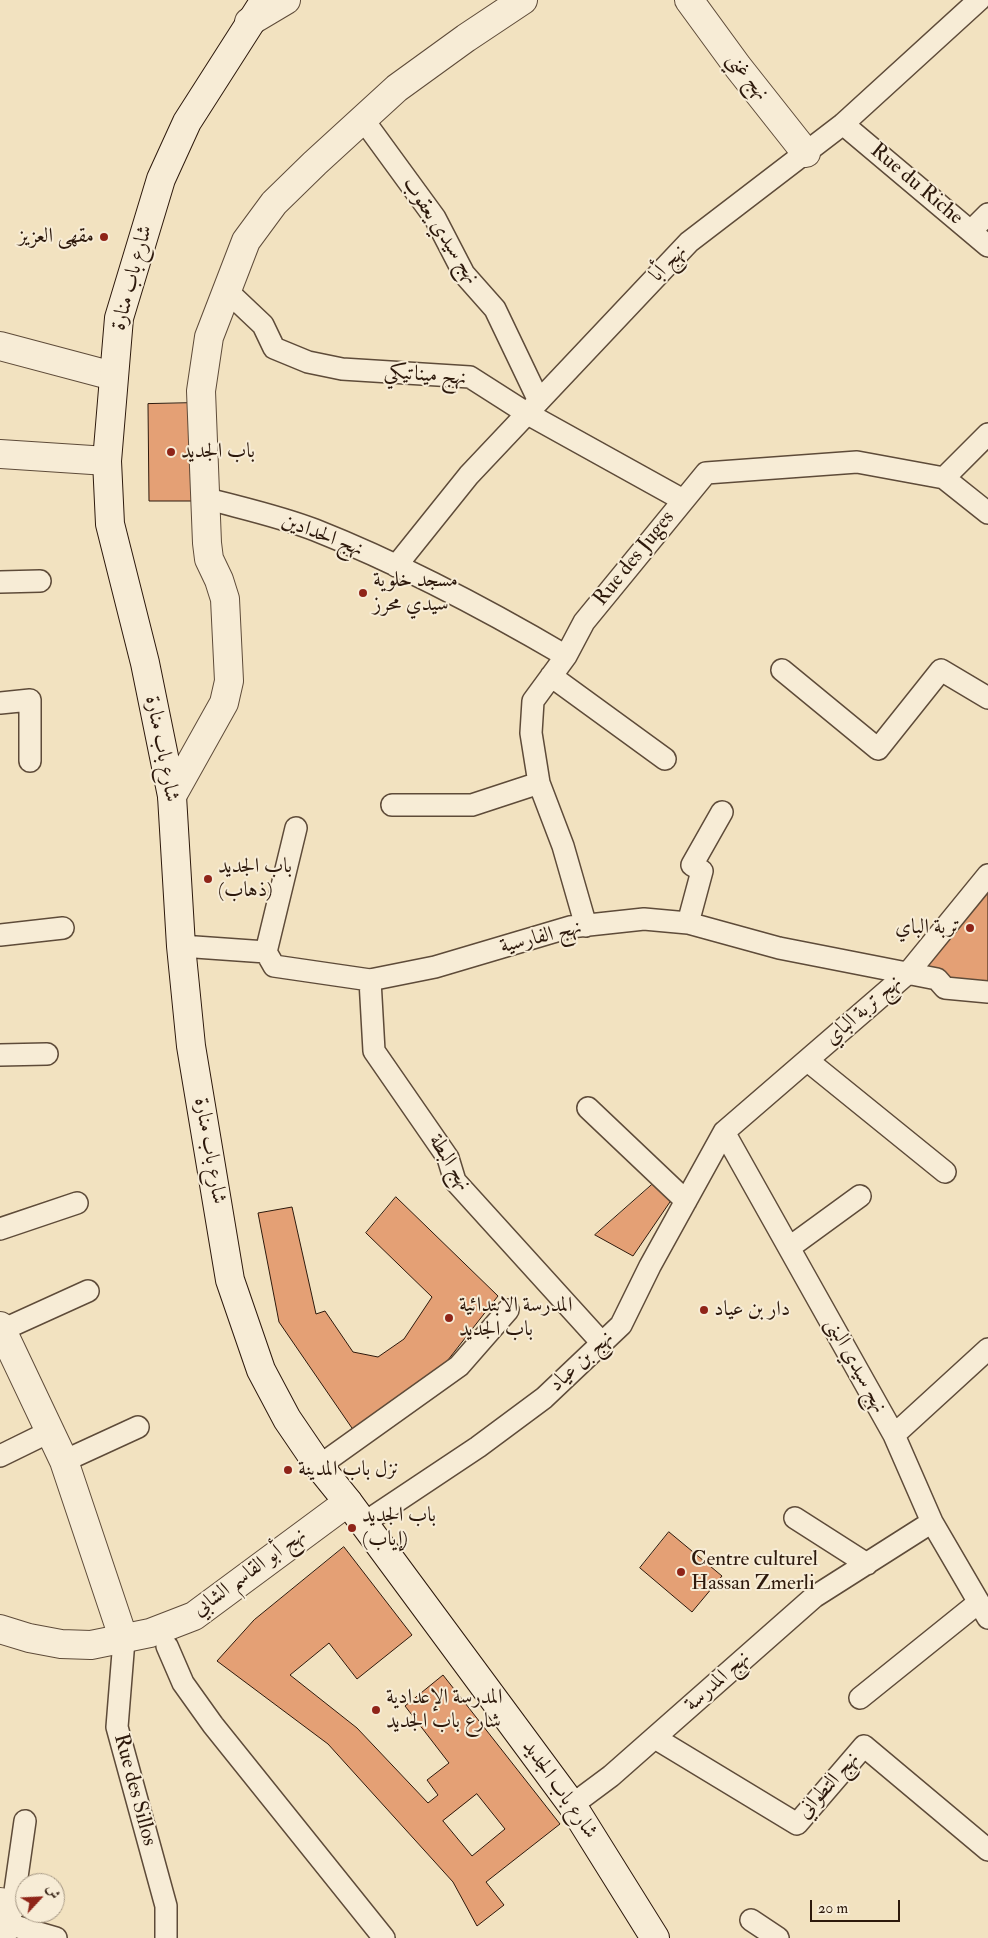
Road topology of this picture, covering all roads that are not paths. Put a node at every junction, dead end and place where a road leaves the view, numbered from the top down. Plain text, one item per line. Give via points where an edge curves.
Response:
1 (265, 0) edge
2 (286, 0) edge
3 (523, 0) edge
4 (689, 0) edge
5 (979, 0) edge
6 (249, 22) junction
7 (362, 118) junction
8 (843, 124) junction
9 (806, 152) junction
10 (988, 214) edge
11 (971, 231) junction
12 (988, 246) edge
13 (226, 290) junction
14 (0, 346) edge
15 (113, 376) junction
16 (534, 407) junction
17 (988, 434) edge
18 (0, 454) edge
19 (107, 461) junction
20 (944, 478) junction
21 (205, 498) junction
22 (683, 500) junction
23 (988, 513) edge
24 (396, 566) junction
25 (40, 581) dead end
26 (0, 582) edge
27 (566, 656) junction
28 (782, 670) dead end
29 (551, 676) junction
30 (988, 698) edge
31 (0, 703) edge
32 (665, 759) dead end
33 (30, 761) dead end
34 (539, 783) junction
35 (172, 796) junction
36 (392, 805) dead end
37 (722, 812) dead end
38 (296, 828) dead end
39 (988, 875) edge
40 (688, 923) junction
41 (586, 926) junction
42 (63, 928) dead end
43 (0, 935) edge
44 (181, 946) junction
45 (266, 952) junction
46 (908, 973) junction
47 (370, 980) junction
48 (988, 992) edge
49 (47, 1054) dead end
50 (0, 1055) edge
51 (808, 1061) junction
52 (588, 1108) dead end
53 (724, 1132) junction
54 (944, 1172) dead end
55 (860, 1196) dead end
56 (686, 1201) junction
57 (77, 1203) dead end
58 (0, 1229) edge
59 (790, 1247) junction
60 (88, 1291) dead end
61 (508, 1310) dead end
62 (1, 1328) edge
63 (602, 1343) junction
64 (988, 1349) edge
65 (138, 1427) dead end
66 (49, 1432) junction
67 (894, 1435) junction
68 (0, 1456) edge
69 (64, 1461) junction
70 (319, 1466) junction
71 (356, 1513) junction
72 (795, 1518) dead end
73 (932, 1522) junction
74 (866, 1564) junction
75 (983, 1611) edge
76 (0, 1629) edge
77 (124, 1640) junction
78 (167, 1646) dead end
79 (860, 1698) dead end
80 (655, 1738) junction
81 (572, 1805) junction
82 (25, 1821) dead end
83 (988, 1850) edge
84 (7, 1917) edge
85 (750, 1920) dead end
86 (56, 1938) edge
87 (166, 1938) edge
88 (384, 1938) edge
89 (655, 1938) edge
90 (778, 1938) edge

1 - 6 street, شارع باب منارة
2 - 6 street
3 - 7 street via 397,88
4 - 9 street, نهج غني
5 - 8 street, نهج أبا
6 - 15 street, شارع باب منارة via 187,122 161,179 119,318
7 - 13 street via 274,203 246,241
7 - 16 street, نهج سيدي يعقوب via 435,218 464,274 495,309
8 - 9 street, نهج أبا
8 - 11 street, Rue du Riche
9 - 16 street, نهج أبا via 689,242
10 - 11 street
11 - 12 street, Rue du Riche
13 - 16 street, نهج ميناتيكي via 263,325 274,348 308,362 342,369 470,377
13 - 21 street via 209,337 201,392
14 - 15 street
15 - 19 street, شارع باب منارة
16 - 22 street, نهج ميناتيكي
16 - 24 street, نهج أبا via 469,475
17 - 20 street
18 - 19 street
19 - 35 street, شارع باب منارة via 110,524
20 - 22 street, Rue des Juges via 858,462 706,474
20 - 23 street, Rue des Juges
21 - 24 street, نهج الحدادين via 313,530
21 - 35 street via 209,559 225,598 229,681 224,703
22 - 27 street, Rue des Juges via 584,622
24 - 27 street, نهج الحدادين
25 - 26 street
27 - 29 street, Rue des Juges
28 - 30 street via 878,749 941,670
29 - 32 street
29 - 34 street, Rue des Juges via 533,701 531,733
31 - 33 street via 30,700
34 - 36 street via 472,805
34 - 41 street, Rue des Juges via 563,846
35 - 44 street, شارع باب منارة
37 - 40 street via 692,865 702,872
38 - 45 street
39 - 46 street, نهج تربة الباي
40 - 41 street, نهج الفارسية via 644,919
40 - 46 street, نهج الفارسية via 779,948
41 - 47 street, نهج الفارسية via 570,927 435,967
42 - 43 street
44 - 45 street
44 - 70 street, شارع باب منارة via 191,1046 230,1280 261,1370 287,1418
45 - 47 street, نهج الفارسية via 274,966
46 - 48 street, نهج الفارسية via 937,979 945,988
46 - 51 street, نهج تربة الباي
47 - 63 street, نهج البطة via 374,1051 448,1158 455,1181
49 - 50 street
51 - 53 street, نهج تربة الباي
51 - 54 street
52 - 56 street
53 - 56 street, نهج بن عياد
53 - 59 street, نهج سيدي البنى
55 - 59 street
56 - 63 street, نهج بن عياد via 621,1325
57 - 58 street
59 - 67 street, نهج سيدي البنى
60 - 62 street
61 - 70 street via 459,1366
62 - 66 street
63 - 71 street, نهج بن عياد via 544,1398 478,1447
64 - 67 street
65 - 69 street
66 - 68 street
66 - 69 street
67 - 73 street, نهج سيدي البنى
69 - 77 street
70 - 71 street, شارع باب منارة
71 - 77 street, نهج أبو القاسم الشابي via 194,1616
71 - 81 street, شارع باب الجديد
72 - 74 street
73 - 74 street, نهج المدرسة
73 - 75 street, نهج سيدي البنى
74 - 80 street, نهج المدرسة via 814,1596
75 - 79 street, نهج سيدي البنى
76 - 77 street, نهج أبو القاسم الشابي via 61,1644 91,1645
77 - 87 street, Rue des Sillos via 117,1727 166,1906
78 - 88 street via 184,1683 213,1725
80 - 81 street, نهج المدرسة via 612,1776
80 - 83 street, نهج التطواني via 797,1824 864,1746
81 - 89 street, شارع باب الجديد
82 - 84 street
84 - 86 street
85 - 90 street

